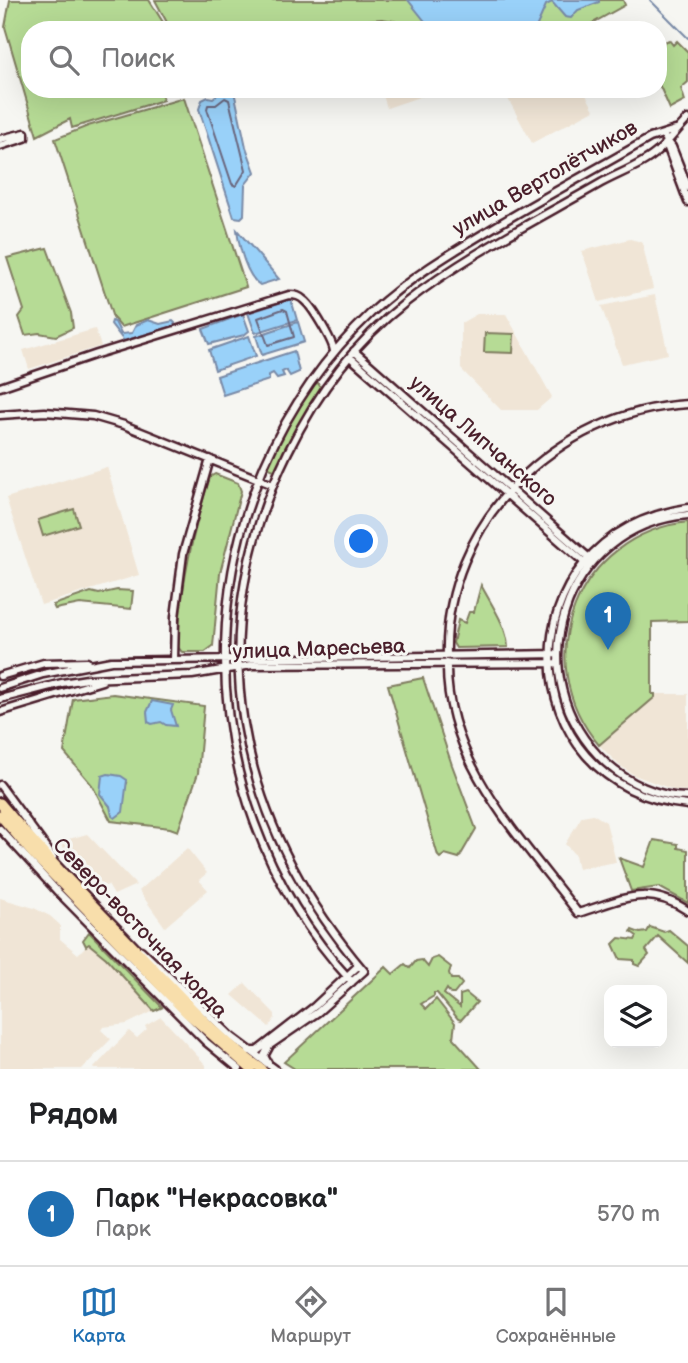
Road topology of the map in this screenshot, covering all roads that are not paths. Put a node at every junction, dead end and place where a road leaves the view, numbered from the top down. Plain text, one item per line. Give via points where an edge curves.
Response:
1 (688, 119) edge
2 (677, 130) junction
3 (659, 135) junction
4 (0, 139) edge
5 (667, 142) junction
6 (0, 146) edge
7 (635, 146) junction
8 (654, 154) junction
9 (645, 159) junction
10 (671, 160) junction
11 (688, 187) edge
12 (688, 202) edge
13 (329, 336) junction
14 (346, 338) junction
15 (334, 354) junction
16 (352, 354) junction
17 (312, 383) junction
18 (0, 385) edge
19 (324, 391) junction
20 (688, 404) edge
21 (0, 415) edge
22 (210, 459) junction
23 (263, 469) junction
24 (277, 476) junction
25 (259, 479) junction
26 (273, 485) junction
27 (508, 491) junction
28 (253, 495) junction
29 (267, 502) junction
30 (688, 508) edge
31 (688, 515) edge
32 (588, 561) junction
33 (225, 614) junction
34 (240, 614) junction
35 (239, 658) junction
36 (225, 659) junction
37 (554, 659) junction
38 (174, 660) junction
39 (447, 660) junction
40 (103, 662) junction
41 (239, 667) junction
42 (225, 669) junction
43 (0, 676) edge
44 (114, 678) junction
45 (556, 678) junction
46 (0, 688) edge
47 (0, 699) edge
48 (0, 712) edge
49 (0, 785) edge
50 (688, 797) edge
51 (0, 803) edge
52 (688, 805) edge
53 (0, 815) edge
54 (0, 829) edge
55 (60, 881) junction
56 (77, 889) junction
57 (688, 911) edge
58 (125, 938) junction
59 (115, 949) junction
60 (349, 979) junction
61 (248, 1051) junction
62 (269, 1068) edge
63 (239, 1069) edge
64 (251, 1069) edge

1 - 2 street
2 - 3 street, улица Вертолётчиков
2 - 5 street, улица Вертолётчиков
3 - 5 street
3 - 7 street, улица Вертолётчиков
4 - 6 street via 23,132 26,136
5 - 8 street, улица Вертолётчиков
5 - 10 street
5 - 11 street
7 - 9 street via 647,148
7 - 14 street, улица Вертолётчиков via 441,258 395,292
8 - 9 street, улица Вертолётчиков
8 - 10 street
9 - 16 street, улица Вертолётчиков via 439,278
10 - 12 street
13 - 14 street
13 - 15 street
13 - 18 street via 306,302 289,295
14 - 15 street, улица Вертолётчиков
15 - 17 street, улица Вертолётчиков
16 - 19 street, улица Вертолётчиков
16 - 27 street, улица Липчанского
17 - 19 street via 320,380
17 - 23 street, улица Вертолётчиков
19 - 24 street, улица Вертолётчиков
20 - 27 street via 659,407 600,424 550,452
21 - 22 street via 93,416
22 - 25 street
22 - 38 street via 183,554
23 - 24 street via 265,477
23 - 25 street, улица Вертолётчиков
24 - 26 street, улица Вертолётчиков
25 - 26 street
25 - 28 street, улица Вертолётчиков
26 - 29 street, улица Вертолётчиков
27 - 32 street, улица Липчанского
27 - 39 street via 486,520 459,578 449,622
28 - 29 street via 260,492
28 - 33 street, улица Вертолётчиков via 230,575
29 - 34 street, улица Вертолётчиков via 255,536
30 - 32 street via 635,522 606,541
31 - 32 street via 635,529
32 - 37 street via 567,585 561,600 553,627
33 - 34 street via 232,620
33 - 36 street, улица Вертолётчиков
34 - 35 street, улица Вертолётчиков
35 - 36 street, улица Маресьева
35 - 39 street, улица Маресьева
35 - 41 street, улица Вертолётчиков
36 - 38 street, улица Маресьева
36 - 42 street, улица Вертолётчиков
37 - 39 street, улица Маресьева
37 - 45 street
38 - 40 street, улица Маресьева
39 - 41 street, улица Маресьева
39 - 57 street via 457,727 478,778 578,913 635,896 654,896
40 - 43 street via 57,661
40 - 46 street, улица Маресьева
41 - 42 street, улица Маресьева
41 - 60 street, улица Вертолётчиков via 246,737 257,784 288,862 317,911 362,968
42 - 44 street, улица Маресьева via 192,676
42 - 60 street, улица Вертолётчиков via 231,740 258,832 289,899
44 - 47 street, улица Маресьева via 62,683
44 - 48 street
45 - 50 street via 569,714 601,759 643,787
45 - 52 street via 554,692 565,724 596,764 640,793
49 - 56 street
51 - 56 highway, Северо-восточная хорда
53 - 55 highway, Северо-восточная хорда
54 - 59 street
55 - 59 street
55 - 64 highway, Северо-восточная хорда via 186,1012
56 - 58 highway, Северо-восточная хорда
58 - 61 street
58 - 62 highway, Северо-восточная хорда via 213,1029
59 - 63 street via 206,1042
60 - 61 street via 257,1051
60 - 62 street via 318,1012 270,1045 264,1053
61 - 62 street

